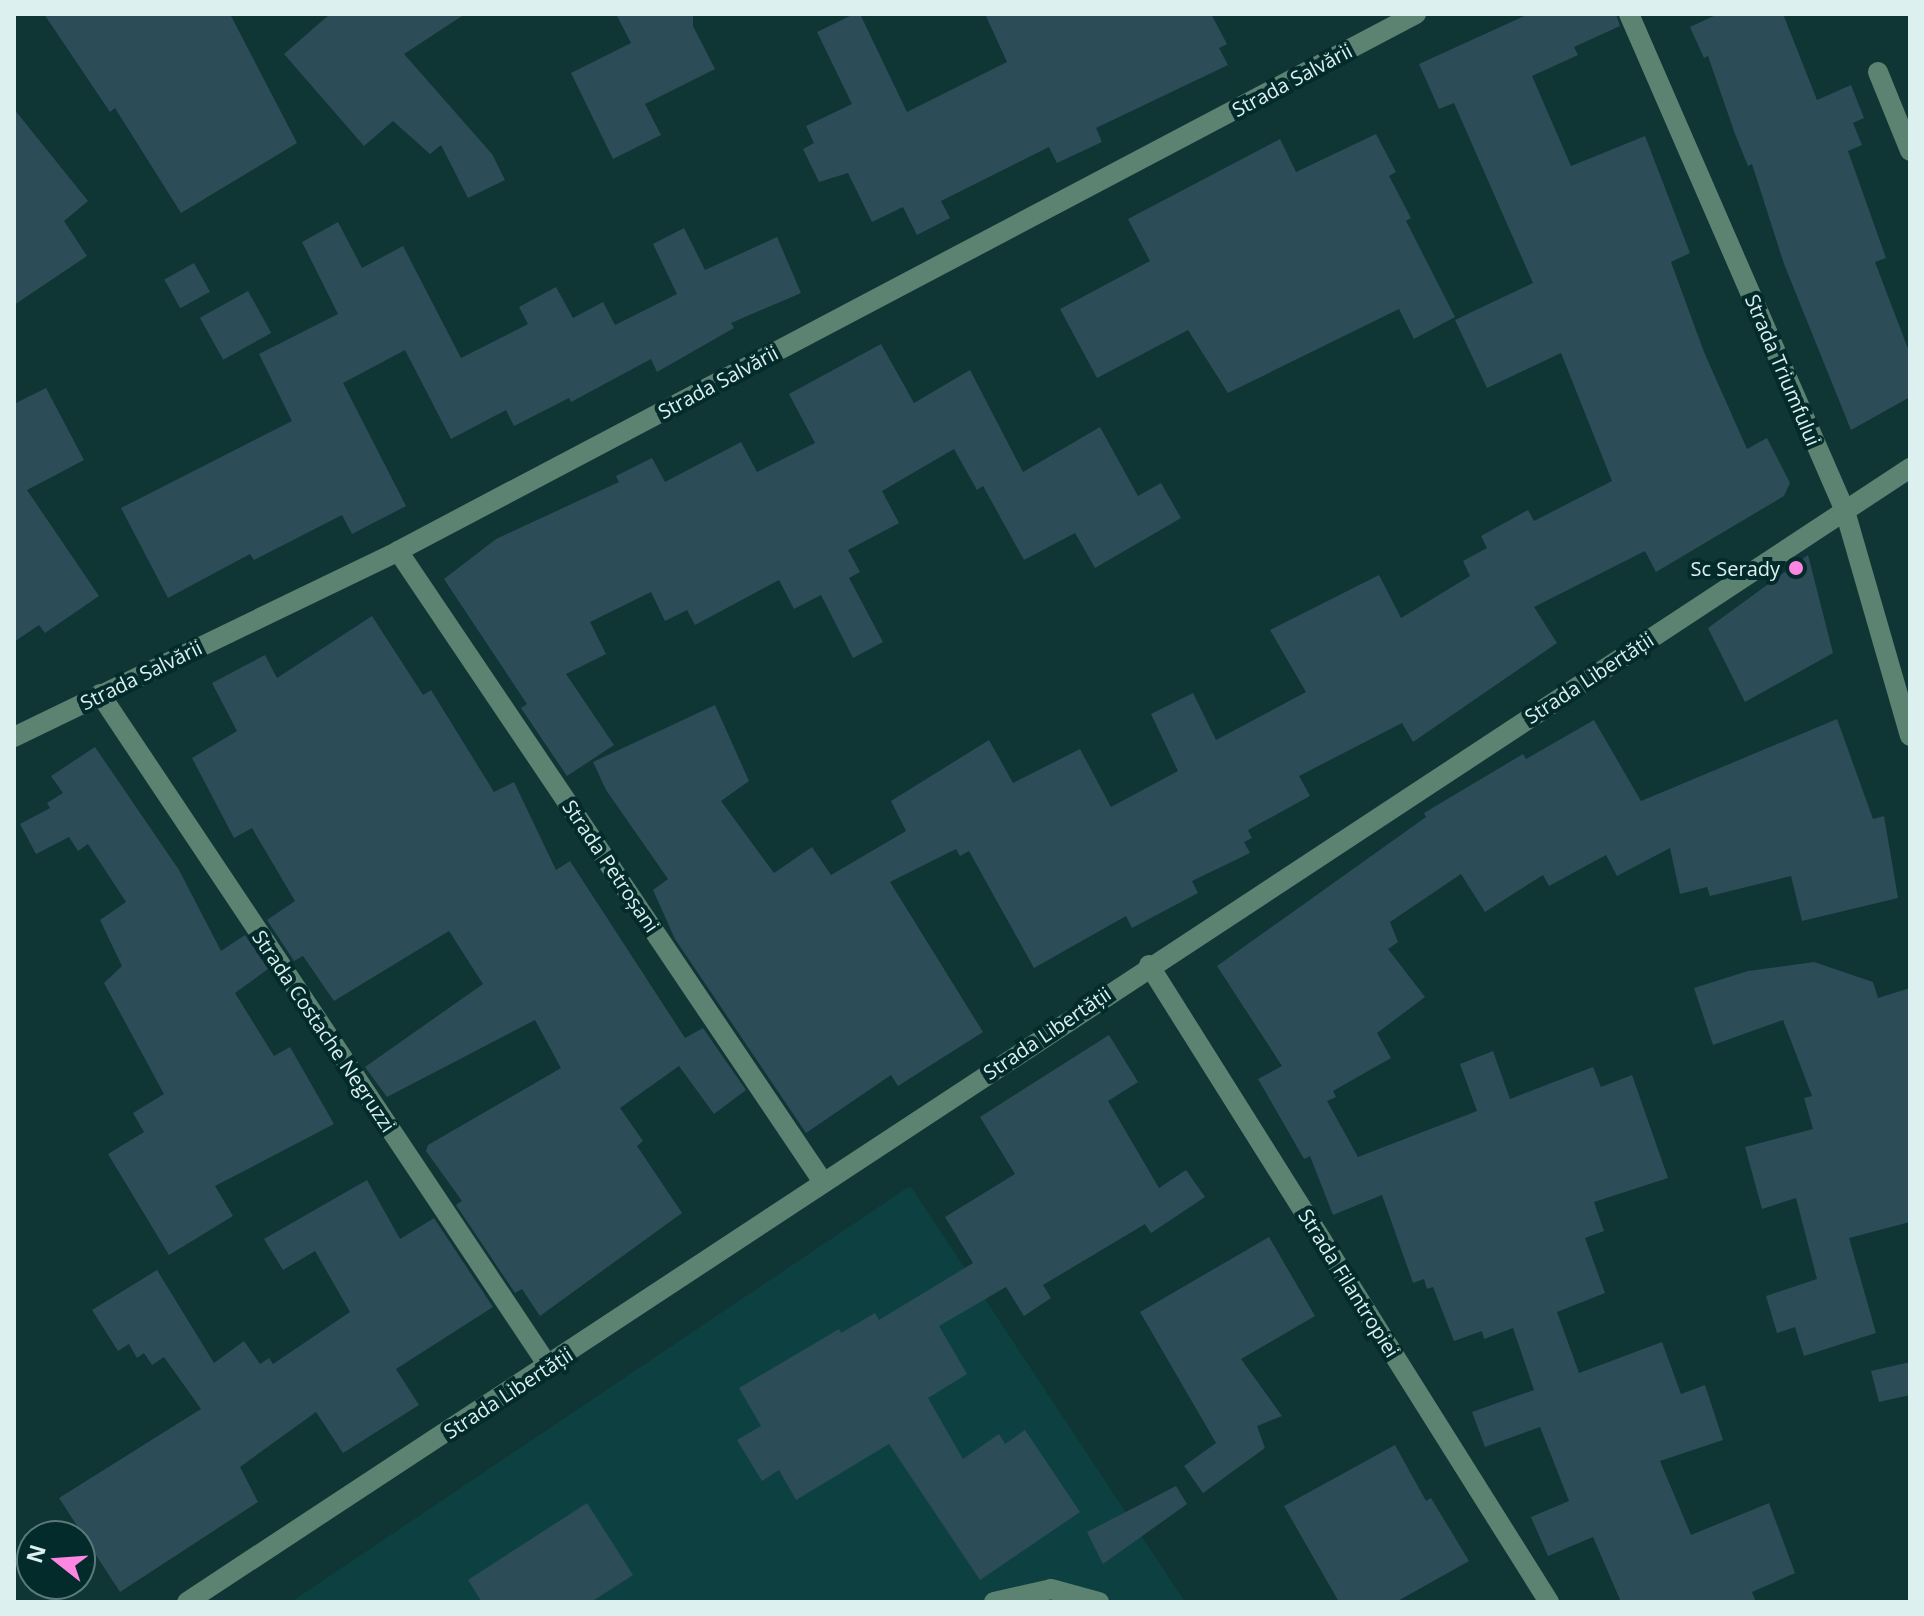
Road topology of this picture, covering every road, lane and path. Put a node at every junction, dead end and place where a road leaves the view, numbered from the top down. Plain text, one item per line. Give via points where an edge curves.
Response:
1 (1416, 14) edge
2 (1629, 14) edge
3 (1878, 72) dead end
4 (1910, 151) edge
5 (1910, 468) edge
6 (1845, 511) junction
7 (398, 551) junction
8 (100, 694) junction
9 (1910, 736) edge
10 (14, 737) edge
11 (1149, 965) junction
12 (823, 1182) junction
13 (549, 1367) junction
14 (187, 1602) edge
15 (994, 1602) edge
16 (1099, 1602) edge
17 (1549, 1602) edge

1 - 7 street, Strada Salvării
2 - 6 street, Strada Triumfului
3 - 4 street
5 - 6 street, Strada Libertății
6 - 9 street, Strada Triumfului
6 - 11 street, Strada Libertății
7 - 8 street, Strada Salvării
7 - 12 street, Strada Petroșani
8 - 10 street, Strada Salvării
8 - 13 street, Strada Costache Negruzzi
11 - 12 street, Strada Libertății
11 - 17 street, Strada Filantropiei
12 - 13 street, Strada Libertății
13 - 14 street, Strada Libertății
15 - 16 street via 1022,1591 1051,1589

